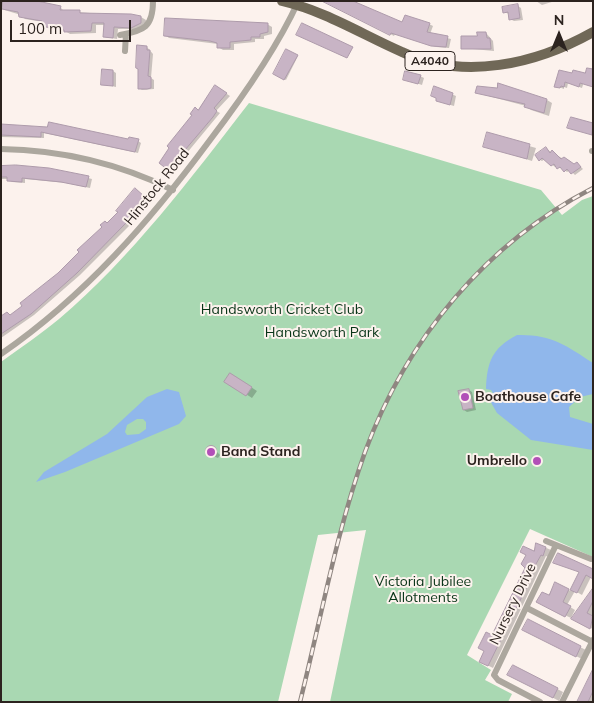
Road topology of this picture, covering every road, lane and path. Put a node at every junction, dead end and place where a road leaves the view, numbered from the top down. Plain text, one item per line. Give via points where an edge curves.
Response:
1 (153, 1) edge
2 (282, 1) edge
3 (298, 3) edge
4 (593, 32) edge
5 (588, 37) edge
6 (125, 51) dead end
7 (1, 149) edge
8 (173, 190) junction
9 (1, 354) edge
10 (546, 541) dead end
11 (556, 545) junction
12 (591, 559) dead end
13 (527, 608) junction
14 (592, 641) edge
15 (540, 702) edge
16 (562, 702) edge

1 - 6 street via 150,23 141,30 123,35
2 - 3 main road, A4040
3 - 5 main road, A4040 via 403,53 461,66 512,64
3 - 8 street, Hinstock Road via 242,97
4 - 5 main road, A4040
7 - 8 street via 67,154 136,172
8 - 9 street, Hinstock Road via 81,291
10 - 11 street
11 - 12 street
11 - 13 street, Nursery Drive
13 - 14 street
13 - 15 street, Nursery Drive via 494,675
14 - 16 street

